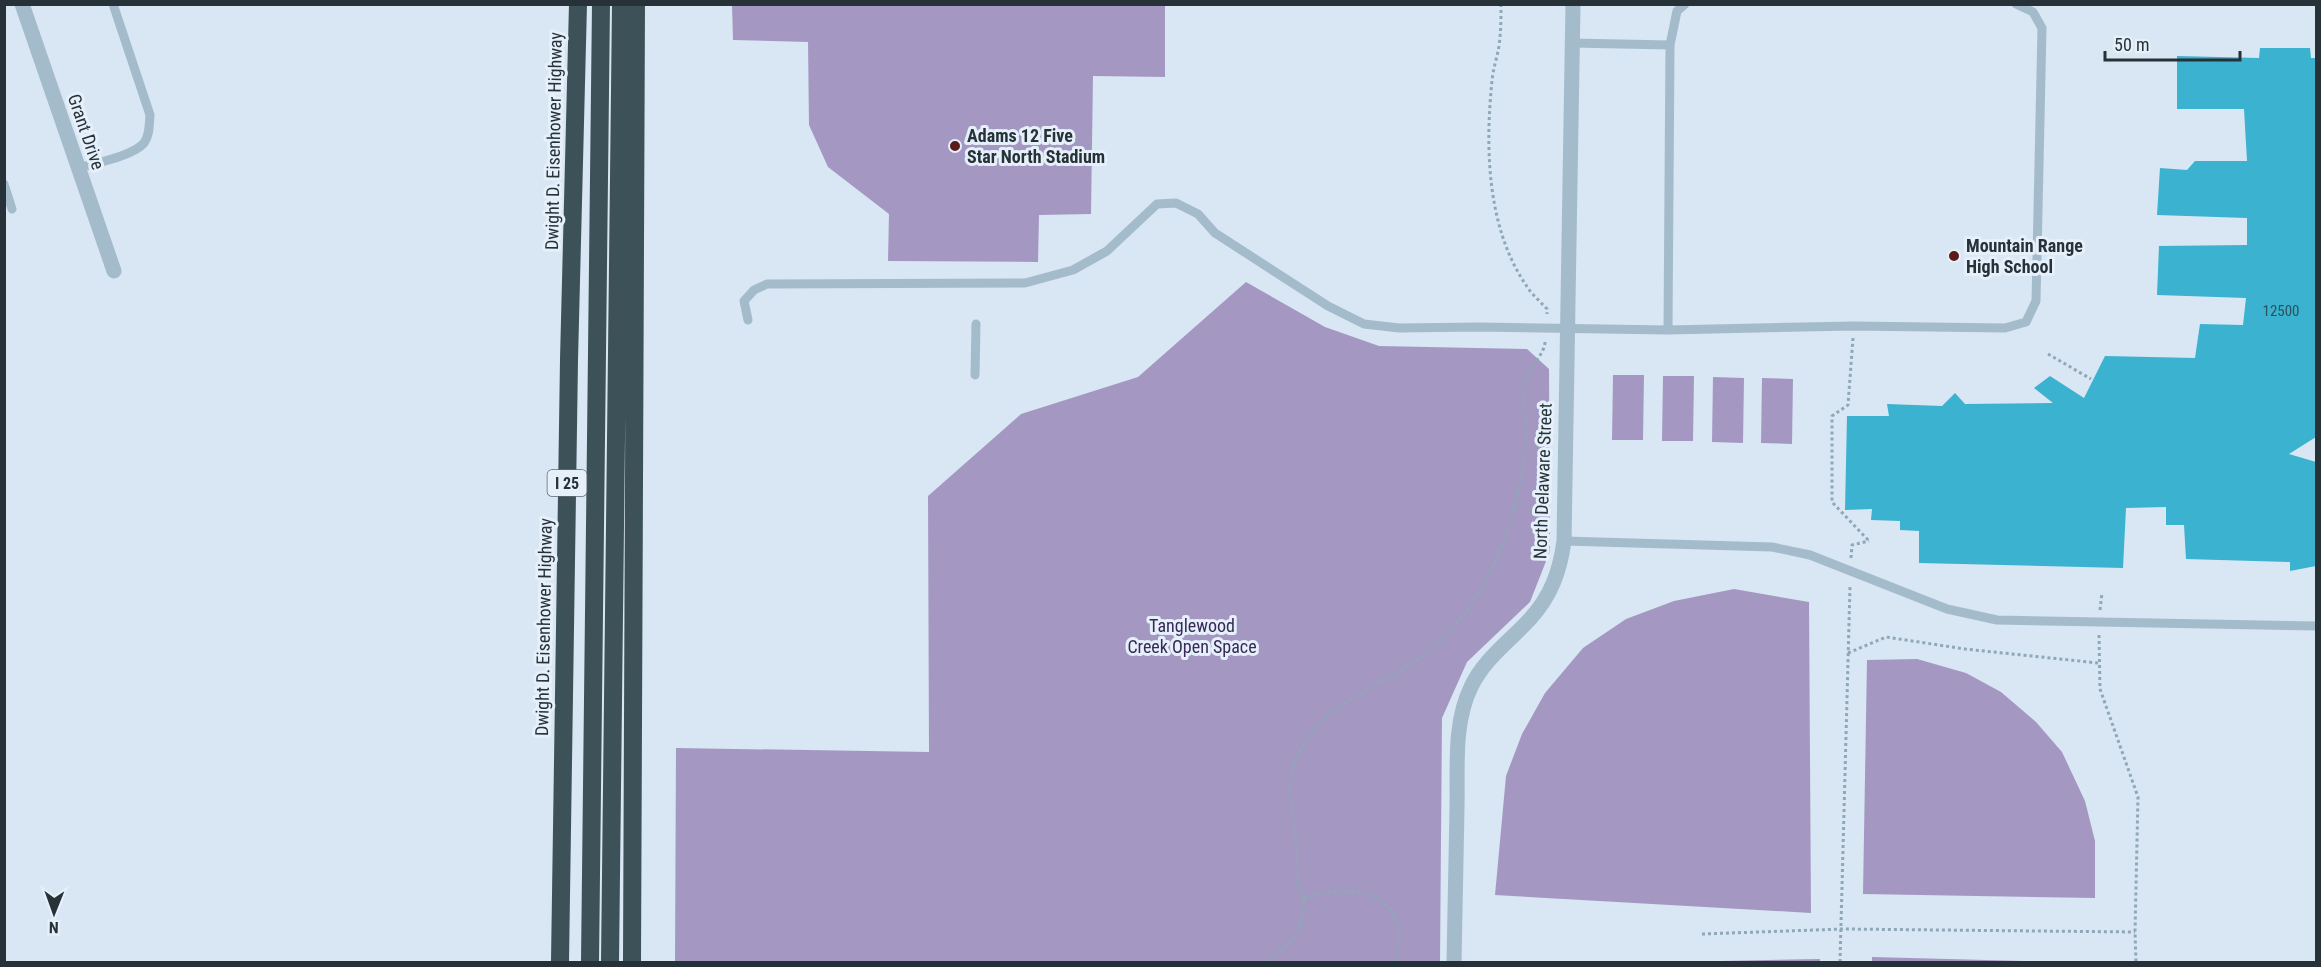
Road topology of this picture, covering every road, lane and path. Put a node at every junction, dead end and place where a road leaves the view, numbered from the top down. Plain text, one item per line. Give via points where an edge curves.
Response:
1 (22, 4) edge
2 (113, 4) edge
3 (578, 4) edge
4 (601, 4) edge
5 (621, 4) edge
6 (636, 4) edge
7 (1501, 4) edge
8 (1573, 4) edge
9 (1685, 4) edge
10 (2016, 4) edge
11 (1572, 43) junction
12 (1670, 45) junction
13 (78, 168) junction
14 (4, 184) edge
15 (7, 211) edge
16 (114, 271) dead end
17 (1547, 309) dead end
18 (748, 320) dead end
19 (976, 324) dead end
20 (1853, 326) junction
21 (1567, 328) junction
22 (1668, 330) junction
23 (1545, 348) dead end
24 (2048, 354) dead end
25 (975, 375) dead end
26 (2091, 379) dead end
27 (1564, 541) junction
28 (1850, 572) junction
29 (2102, 593) dead end
30 (2099, 621) junction
31 (2316, 626) edge
32 (1848, 653) junction
33 (2098, 663) junction
34 (1304, 898) junction
35 (1843, 929) junction
36 (2135, 932) junction
37 (1702, 934) dead end
38 (560, 963) edge
39 (590, 963) edge
40 (610, 963) edge
41 (632, 963) edge
42 (1266, 963) edge
43 (1395, 963) edge
44 (1454, 963) edge
45 (1840, 963) edge
46 (2136, 963) edge

1 - 13 street, Grant Drive
2 - 13 lane via 150,115 149,132 134,151
3 - 38 highway, Dwight D. Eisenhower Highway / I 25
4 - 39 highway
5 - 40 highway
6 - 41 highway
7 - 17 path via 1492,80 1491,179 1503,239 1512,261 1526,286
8 - 11 street, North Delaware Street
9 - 12 lane via 1677,11
10 - 20 lane via 2033,12 2042,28 2036,301 2026,322 2005,328
11 - 12 lane
11 - 21 street, North Delaware Street
12 - 22 lane
13 - 16 street, Grant Drive
14 - 15 lane
18 - 21 lane via 744,301 767,284 1025,284 1073,270 1107,251 1157,204 1176,203 1198,214 1215,233 1328,306 1364,324 1399,328
19 - 25 lane
20 - 22 lane
20 - 28 path via 1848,405 1832,416 1832,502 1869,541 1852,545
21 - 22 lane
21 - 27 street, North Delaware Street
23 - 34 path via 1528,372 1522,475 1510,526 1493,567 1461,617 1433,648 1348,701 1319,724 1301,748 1290,774 1289,804 1297,881
24 - 26 path
27 - 28 lane via 1772,546 1810,555
27 - 44 street, North Delaware Street via 1548,595 1485,664 1463,708
28 - 30 lane via 1947,609 1996,620
28 - 32 path
29 - 30 path
30 - 31 lane
30 - 33 path
32 - 33 path via 1886,637
32 - 35 path
33 - 36 path via 2100,689 2138,797
34 - 42 path via 1296,936
34 - 43 path via 1344,890 1381,899 1393,913 1398,931
35 - 36 path
35 - 37 path
35 - 45 path
36 - 46 path

